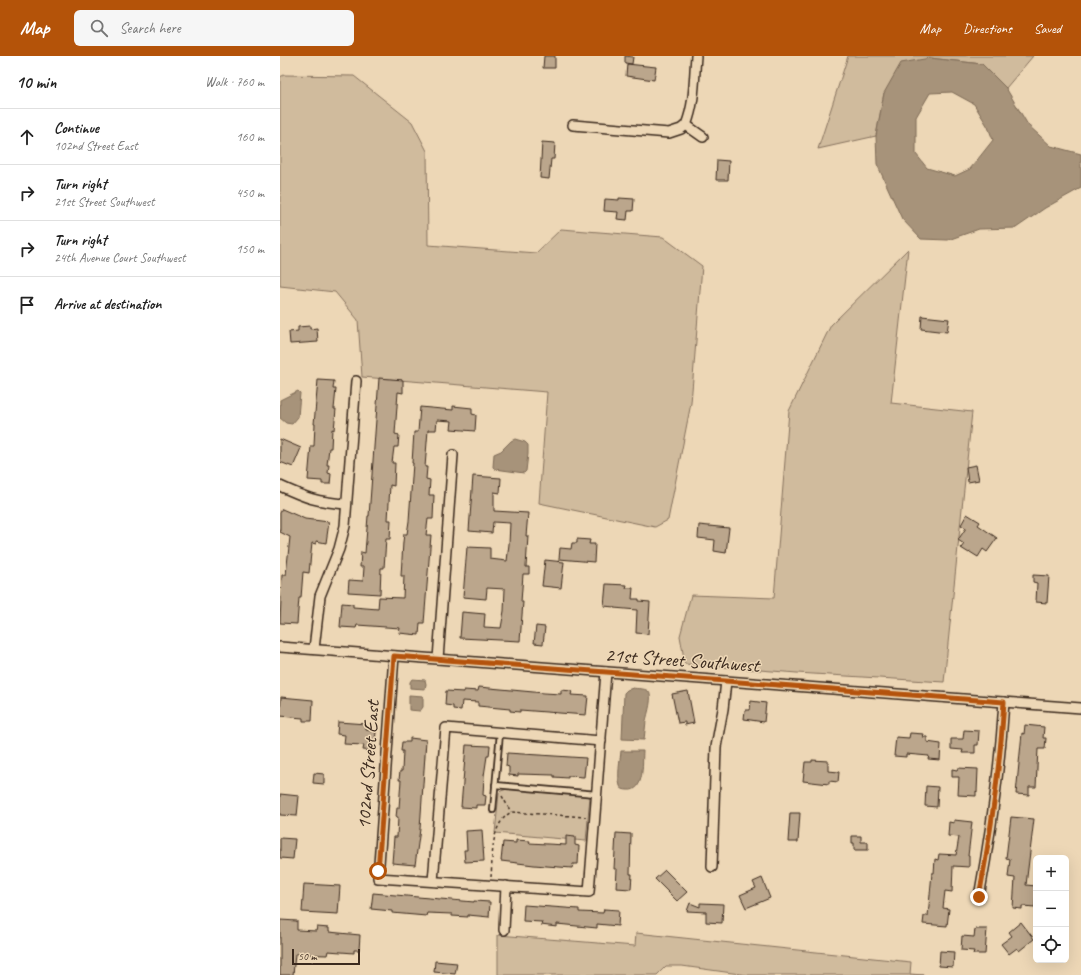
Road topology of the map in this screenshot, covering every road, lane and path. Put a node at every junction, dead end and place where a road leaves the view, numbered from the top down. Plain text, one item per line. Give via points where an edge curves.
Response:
1 (696, 56) edge
2 (686, 124) junction
3 (573, 125) dead end
4 (703, 137) dead end
5 (356, 381) dead end
6 (453, 455) dead end
7 (280, 486) edge
8 (346, 504) junction
9 (280, 647) edge
10 (314, 649) junction
11 (394, 656) junction
12 (438, 659) junction
13 (606, 672) junction
14 (726, 681) junction
15 (1004, 702) junction
16 (1081, 708) edge
17 (500, 733) junction
18 (601, 741) junction
19 (495, 785) junction
20 (596, 794) junction
21 (493, 810) dead end
22 (511, 812) junction
23 (590, 817) dead end
24 (712, 867) dead end
25 (491, 877) dead end
26 (433, 881) junction
27 (506, 886) junction
28 (979, 897) dead end
29 (504, 930) dead end

1 - 2 street via 690,115
2 - 3 street via 681,129 669,133
2 - 4 street
5 - 8 street
6 - 12 street
7 - 8 street via 316,501
8 - 10 street via 345,526 339,548 320,596
9 - 10 street, 21st Street Southwest
10 - 11 street, 21st Street Southwest
11 - 12 street, 21st Street Southwest
11 - 26 street, 102nd Street East via 378,878
12 - 13 street, 21st Street Southwest
13 - 14 street, 21st Street Southwest
13 - 18 street
14 - 15 street, 21st Street Southwest
14 - 24 street via 716,747
15 - 16 street, 21st Street Southwest
15 - 28 street via 992,819
17 - 18 street
17 - 19 lane
17 - 26 street via 446,728
18 - 20 street
19 - 20 lane
19 - 21 lane
19 - 22 path
20 - 27 street via 589,892
22 - 23 path
22 - 25 path via 505,816 496,831
26 - 27 street
27 - 29 street

